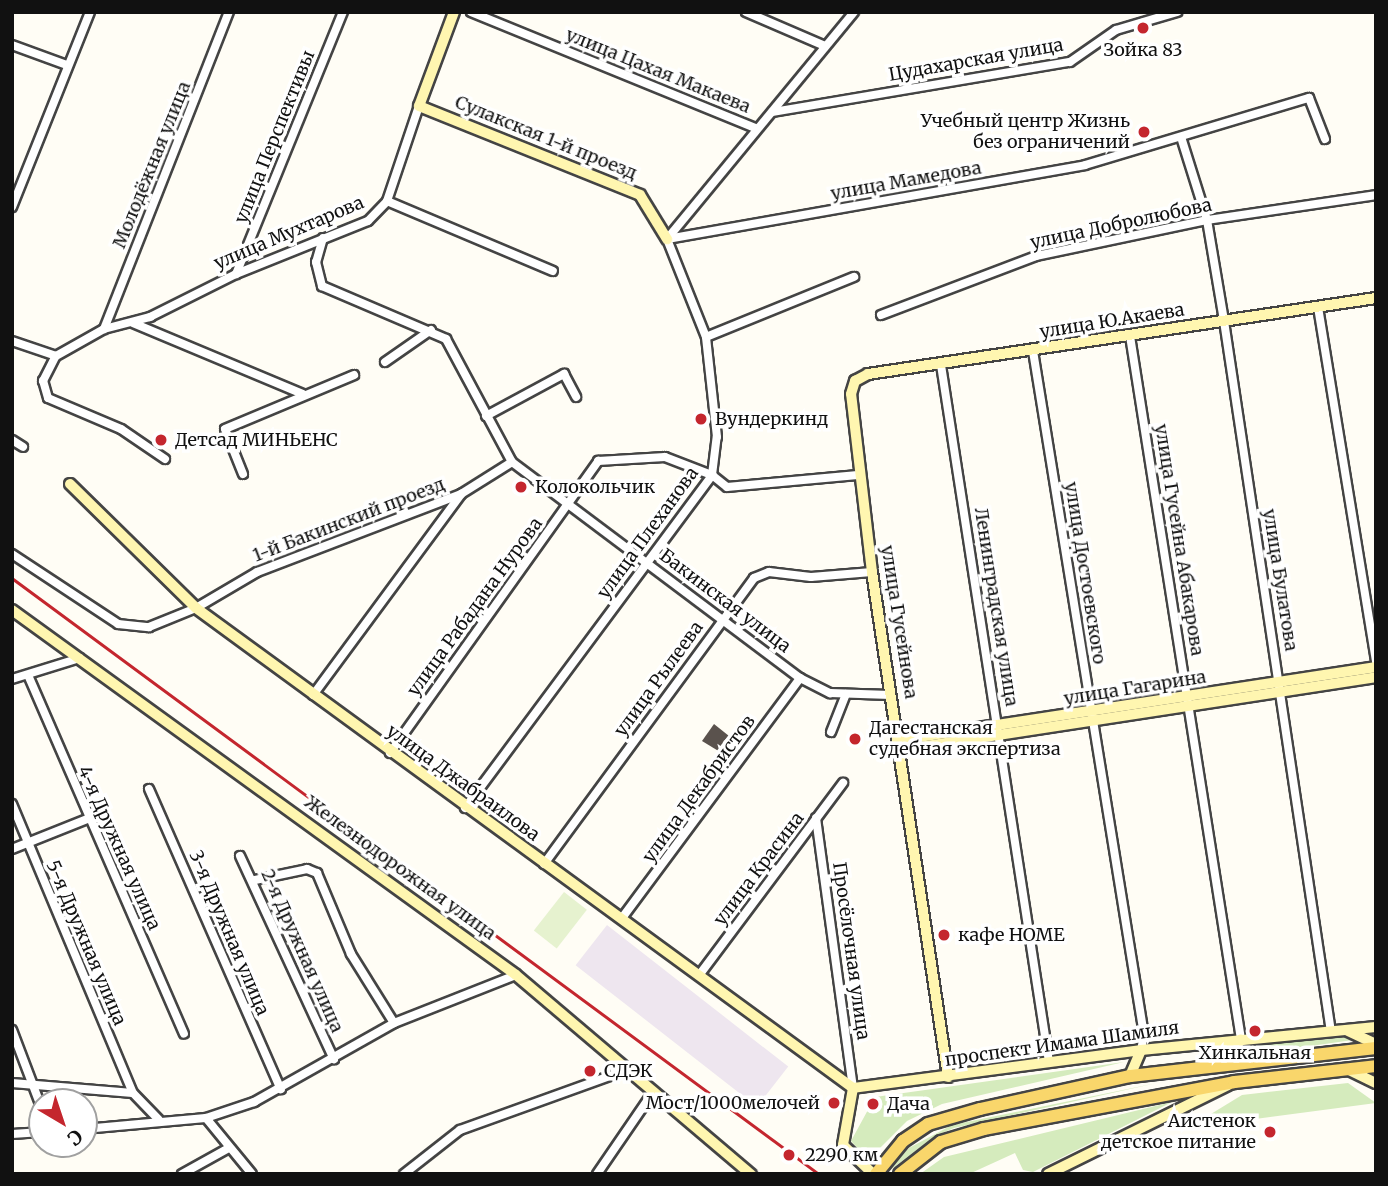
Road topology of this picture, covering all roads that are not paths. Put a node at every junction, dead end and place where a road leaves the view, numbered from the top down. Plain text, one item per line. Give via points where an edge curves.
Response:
1 (90, 12) edge
2 (229, 12) edge
3 (343, 12) edge
4 (454, 12) edge
5 (471, 12) edge
6 (746, 12) edge
7 (855, 12) edge
8 (1177, 12) edge
9 (12, 45) edge
10 (825, 46) junction
11 (67, 65) junction
12 (788, 92) junction
13 (419, 106) junction
14 (796, 108) junction
15 (772, 112) junction
16 (755, 128) junction
17 (1181, 137) junction
18 (1325, 139) dead end
19 (1376, 195) edge
20 (387, 201) junction
21 (12, 207) edge
22 (1207, 220) junction
23 (323, 237) junction
24 (667, 239) junction
25 (554, 271) dead end
26 (236, 274) junction
27 (854, 277) dead end
28 (1376, 298) edge
29 (1318, 307) junction
30 (881, 316) dead end
31 (1224, 321) junction
32 (132, 323) junction
33 (104, 329) junction
34 (431, 330) junction
35 (1130, 336) junction
36 (706, 337) junction
37 (12, 341) edge
38 (1033, 351) junction
39 (56, 356) junction
40 (385, 362) dead end
41 (941, 365) junction
42 (354, 375) dead end
43 (855, 381) joint
44 (303, 394) junction
45 (576, 397) dead end
46 (486, 416) junction
47 (12, 440) edge
48 (23, 447) dead end
49 (165, 459) dead end
50 (512, 462) junction
51 (243, 474) dead end
52 (712, 475) junction
53 (860, 475) junction
54 (70, 484) dead end
55 (461, 494) junction
56 (568, 503) junction
57 (12, 554) edge
58 (646, 562) junction
59 (872, 572) junction
60 (196, 608) junction
61 (12, 610) edge
62 (722, 621) junction
63 (80, 658) junction
64 (1376, 665) edge
65 (28, 675) junction
66 (1376, 677) edge
67 (800, 678) junction
68 (12, 679) edge
69 (1280, 686) junction
70 (846, 694) junction
71 (313, 695) junction
72 (891, 695) junction
73 (1190, 702) junction
74 (1092, 718) junction
75 (831, 732) dead end
76 (1001, 732) junction
77 (900, 745) junction
78 (390, 753) junction
79 (843, 783) dead end
80 (149, 789) dead end
81 (12, 804) edge
82 (465, 808) junction
83 (816, 818) junction
84 (87, 819) junction
85 (28, 844) junction
86 (12, 849) edge
87 (240, 856) dead end
88 (544, 864) junction
89 (255, 880) junction
90 (622, 918) junction
91 (700, 974) junction
92 (516, 975) junction
93 (394, 1023) junction
94 (1376, 1027) edge
95 (12, 1030) edge
96 (1346, 1030) junction
97 (1331, 1032) junction
98 (184, 1033) dead end
99 (1241, 1039) junction
100 (1376, 1046) edge
101 (1141, 1049) junction
102 (334, 1059) junction
103 (1049, 1062) junction
104 (1223, 1066) junction
105 (1376, 1066) edge
106 (1347, 1069) junction
107 (624, 1071) junction
108 (1130, 1076) junction
109 (948, 1077) junction
110 (1234, 1082) junction
111 (12, 1083) edge
112 (1376, 1083) edge
113 (34, 1087) junction
114 (853, 1088) junction
115 (281, 1089) junction
116 (1189, 1090) junction
117 (133, 1093) junction
118 (651, 1095) junction
119 (1190, 1105) junction
120 (206, 1118) junction
121 (159, 1120) junction
122 (98, 1127) edge
123 (229, 1148) junction
124 (876, 1172) edge
125 (182, 1174) edge
126 (252, 1174) edge
127 (404, 1174) edge
128 (597, 1174) edge
129 (751, 1174) edge
130 (900, 1174) edge
131 (1048, 1174) edge

1 - 11 street
2 - 33 street, Молодёжная улица
3 - 26 street, улица Перспективы
4 - 13 main road, улица Мухтарова
5 - 16 street, улица Цахая Макаева
6 - 10 street
7 - 10 street
8 - 14 street, Цудахарская улица via 1116,30 1070,62
9 - 11 street
10 - 12 street
11 - 21 street
12 - 14 street
12 - 15 street
13 - 20 street, улица Мухтарова
13 - 24 main road, Сулакская 1-й проезд via 640,195 654,211
14 - 15 street, Цудахарская улица
15 - 16 street
16 - 24 street
17 - 18 street, улица Мамедова via 1309,99
17 - 22 street, улица Булатова
17 - 24 street, улица Мамедова via 1085,165
19 - 22 street, улица Добролюбова
20 - 23 street, улица Мухтарова via 368,221
20 - 25 street
22 - 30 street, улица Добролюбова via 1036,256
22 - 31 street, улица Булатова
23 - 26 street, улица Мухтарова
23 - 34 street, Бакинская улица via 316,262 323,286
24 - 36 street, улица Плеханова
26 - 32 street, улица Мухтарова
27 - 36 street
28 - 29 main road, улица Ю.Акаева
29 - 31 main road, улица Ю.Акаева
29 - 64 street
31 - 35 main road, улица Ю.Акаева
31 - 69 street, улица Булатова
32 - 33 street, улица Мухтарова
32 - 44 street
33 - 39 street, улица Мухтарова
34 - 40 street
34 - 46 street, Бакинская улица via 457,352
35 - 38 main road, улица Ю.Акаева
35 - 73 street, улица Гусейна Абакарова
36 - 52 street, улица Плеханова via 717,437
37 - 39 street
38 - 41 main road, улица Ю.Акаева
38 - 74 street, улица Достоевского
39 - 49 street via 43,382 48,398 130,434
41 - 43 main road, улица Ю.Акаева via 868,374
41 - 76 street, Ленинградская улица
42 - 44 street
43 - 53 main road, улица Гусейнова via 851,394
44 - 51 street via 225,429
45 - 46 street via 564,374
46 - 50 street, Бакинская улица
47 - 48 street
50 - 55 street, 1-й Бакинский проезд
50 - 56 street, Бакинская улица
52 - 53 street, улица Рабадана Нурова via 727,487 739,487
52 - 56 street, улица Рабадана Нурова via 665,457 598,461
52 - 58 street, улица Плеханова
53 - 59 main road, улица Гусейнова
54 - 60 main road, улица Джабраилова
55 - 60 street, 1-й Бакинский проезд via 257,572
55 - 71 street
56 - 58 street, Бакинская улица
56 - 78 street, улица Рабадана Нурова
57 - 60 street, 1-й Бакинский проезд via 118,624 149,628
58 - 62 street, Бакинская улица
58 - 82 street, улица Плеханова
59 - 62 street, улица Рылеева via 811,577 761,573
59 - 72 main road, улица Гусейнова
60 - 71 main road, улица Джабраилова
61 - 63 main road, Железнодорожная улица
62 - 67 street, Бакинская улица
62 - 88 street, улица Рылеева
63 - 65 street
63 - 92 main road, Железнодорожная улица
64 - 69 main road, улица Гагарина
65 - 68 street
65 - 84 street, 4-я Дружная улица
66 - 69 main road, улица Гагарина
67 - 70 street, Бакинская улица via 830,693
67 - 90 street, улица Декабристов
69 - 73 main road, улица Гагарина
69 - 97 street, улица Булатова
70 - 72 street, Бакинская улица
70 - 75 street
71 - 78 main road, улица Джабраилова
72 - 77 main road, улица Гусейнова
73 - 74 main road, улица Гагарина
73 - 99 street, улица Гусейна Абакарова
74 - 76 main road, улица Гагарина
74 - 101 street, улица Достоевского via 1144,1035
76 - 77 main road, улица Гагарина
76 - 103 street, Ленинградская улица
77 - 109 main road, улица Гусейнова
78 - 82 main road, улица Джабраилова
79 - 83 street, улица Красина
80 - 115 street, 3-я Дружная улица
81 - 85 street, 5-я Дружная улица
82 - 88 main road, улица Джабраилова
83 - 91 street, улица Красина
83 - 114 street, Просёлочная улица
84 - 85 street
84 - 98 street, 4-я Дружная улица
85 - 86 street
85 - 117 street, 5-я Дружная улица
87 - 89 street, 2-я Дружная улица
88 - 90 main road, улица Джабраилова
89 - 93 street via 307,869 317,873 351,954
89 - 102 street, 2-я Дружная улица
90 - 91 main road, улица Джабраилова
91 - 114 main road, улица Джабраилова
92 - 93 street
92 - 107 main road, Железнодорожная улица
93 - 102 street
94 - 96 main road, проспект Имама Шамиля
95 - 113 street
96 - 97 main road, проспект Имама Шамиля
96 - 100 main road
97 - 99 main road, проспект Имама Шамиля
99 - 101 main road, проспект Имама Шамиля
99 - 104 main road
100 - 104 main road
101 - 103 main road, проспект Имама Шамиля
101 - 108 main road
102 - 115 street
103 - 109 main road, проспект Имама Шамиля
104 - 108 main road
105 - 106 main road
106 - 110 main road
106 - 112 main road
107 - 118 main road, Железнодорожная улица
107 - 127 street via 460,1130
108 - 124 main road via 928,1124 903,1141
109 - 114 main road, проспект Имама Шамиля
110 - 116 main road
110 - 119 main road
111 - 113 street
113 - 117 street
114 - 124 main road via 843,1145 849,1156
115 - 120 street
116 - 119 main road via 1195,1100
116 - 130 main road via 984,1129 941,1142
117 - 121 street
118 - 128 street
118 - 129 main road, Железнодорожная улица
119 - 131 main road
120 - 121 street
120 - 123 street
121 - 122 street
123 - 125 street
123 - 126 street

